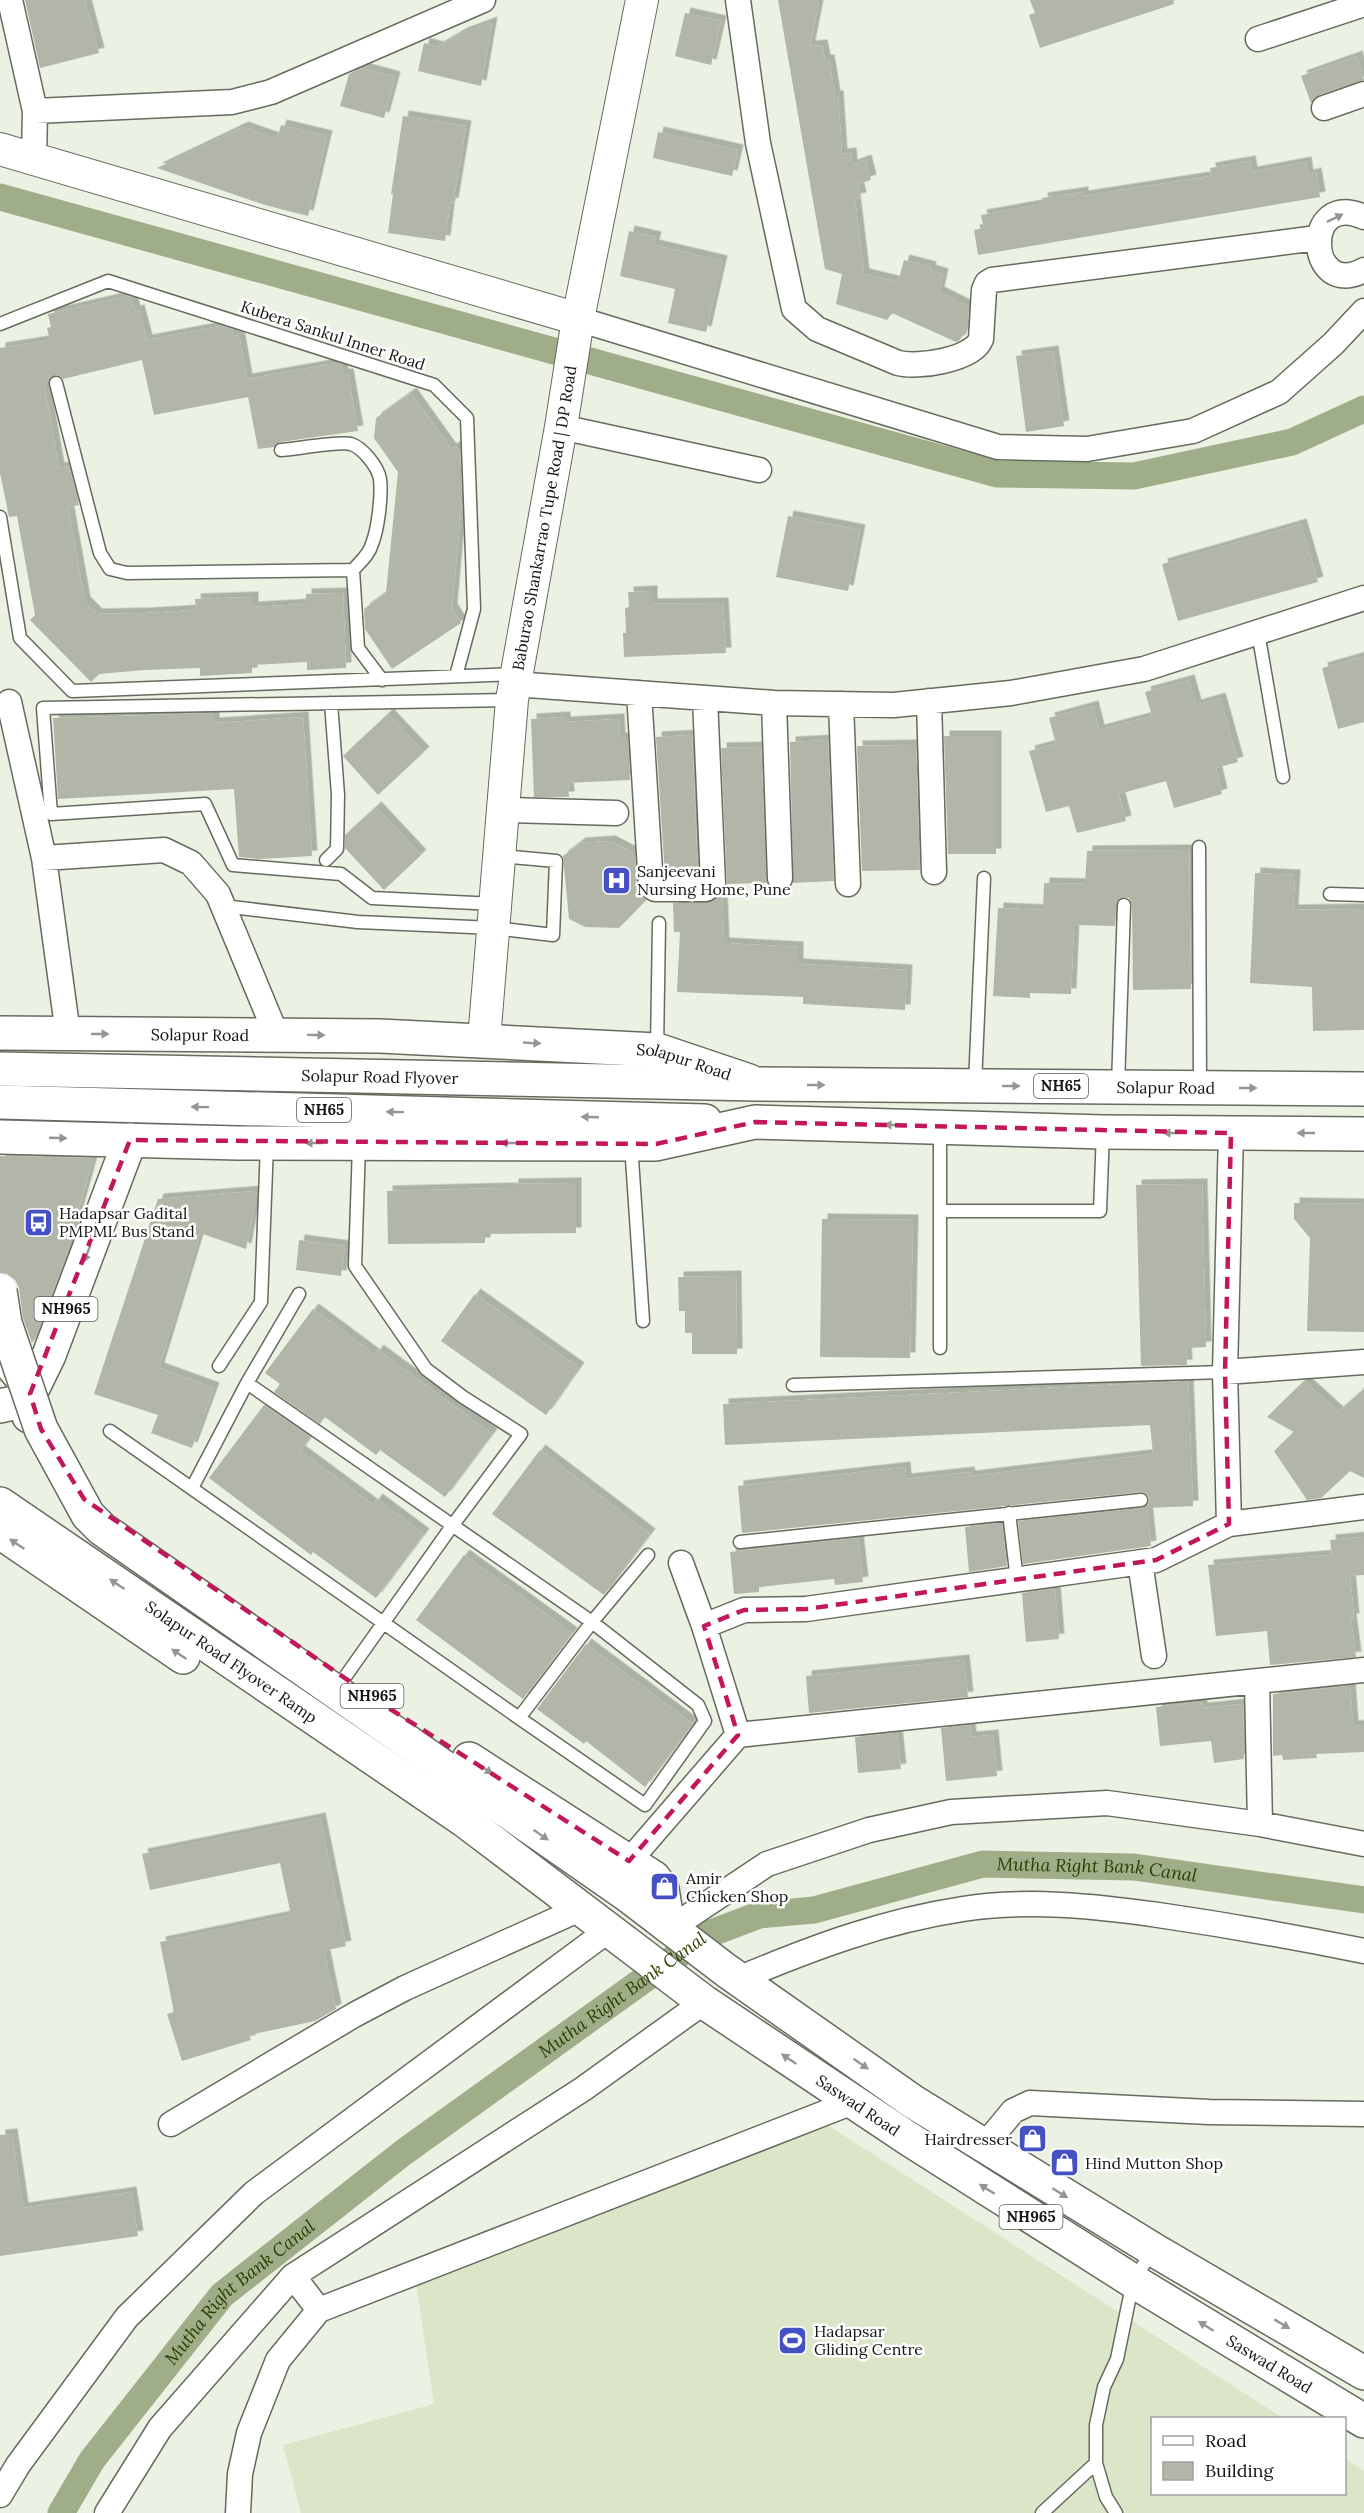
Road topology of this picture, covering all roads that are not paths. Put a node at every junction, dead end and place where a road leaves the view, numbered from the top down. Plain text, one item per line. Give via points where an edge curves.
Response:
1 (10, 0) edge
2 (483, 0) edge
3 (642, 0) edge
4 (738, 0) edge
5 (1364, 4) edge
6 (1258, 39) dead end
7 (1364, 94) edge
8 (1324, 108) dead end
9 (35, 111) junction
10 (0, 149) edge
11 (34, 159) junction
12 (1364, 217) edge
13 (1317, 238) junction
14 (1364, 270) edge
15 (1364, 311) edge
16 (0, 324) edge
17 (577, 328) junction
18 (56, 383) dead end
19 (561, 427) junction
20 (281, 450) dead end
21 (759, 470) dead end
22 (0, 517) edge
23 (353, 570) junction
24 (1364, 598) edge
25 (1258, 632) junction
26 (456, 676) junction
27 (382, 680) junction
28 (514, 686) junction
29 (639, 693) junction
30 (705, 698) junction
31 (929, 701) junction
32 (9, 702) dead end
33 (331, 703) junction
34 (774, 704) junction
35 (842, 704) junction
36 (1283, 777) dead end
37 (504, 810) junction
38 (616, 813) dead end
39 (1199, 848) dead end
40 (501, 856) junction
41 (44, 858) junction
42 (326, 860) dead end
43 (934, 872) dead end
44 (984, 878) dead end
45 (780, 879) dead end
46 (848, 884) dead end
47 (1330, 894) dead end
48 (1364, 895) edge
49 (1124, 905) dead end
50 (224, 906) junction
51 (495, 916) junction
52 (659, 923) dead end
53 (0, 1034) edge
54 (68, 1034) junction
55 (276, 1034) junction
56 (484, 1040) junction
57 (657, 1050) junction
58 (0, 1069) edge
59 (758, 1084) junction
60 (975, 1086) junction
61 (1118, 1086) junction
62 (1200, 1087) junction
63 (1364, 1089) edge
64 (0, 1102) edge
65 (940, 1126) junction
66 (640, 1131) junction
67 (1103, 1132) junction
68 (1231, 1133) junction
69 (1364, 1134) edge
70 (0, 1137) edge
71 (130, 1140) junction
72 (267, 1143) junction
73 (359, 1143) junction
74 (941, 1212) junction
75 (0, 1291) edge
76 (298, 1294) dead end
77 (643, 1321) dead end
78 (940, 1348) dead end
79 (1364, 1362) edge
80 (219, 1366) dead end
81 (0, 1368) edge
82 (1226, 1372) junction
83 (247, 1383) junction
84 (793, 1385) dead end
85 (9, 1396) edge
86 (110, 1431) dead end
87 (192, 1488) junction
88 (1141, 1500) dead end
89 (0, 1504) edge
90 (1364, 1507) edge
91 (1009, 1513) junction
92 (1229, 1524) junction
93 (452, 1526) junction
94 (0, 1532) edge
95 (740, 1542) dead end
96 (648, 1555) dead end
97 (1140, 1562) junction
98 (681, 1563) dead end
99 (1017, 1580) junction
100 (592, 1622) junction
101 (384, 1623) junction
102 (704, 1626) junction
103 (1154, 1656) dead end
104 (1364, 1670) edge
105 (345, 1677) junction
106 (1257, 1682) junction
107 (519, 1718) junction
108 (738, 1735) junction
109 (464, 1820) junction
110 (1260, 1824) junction
111 (1364, 1844) edge
112 (630, 1862) junction
113 (582, 1908) junction
114 (671, 1928) junction
115 (610, 1929) junction
116 (1364, 1951) edge
117 (732, 1975) junction
118 (700, 1999) junction
119 (853, 2102) junction
120 (1364, 2114) edge
121 (171, 2124) dead end
122 (984, 2146) junction
123 (1154, 2250) junction
124 (293, 2276) junction
125 (1133, 2282) junction
126 (319, 2310) junction
127 (1364, 2373) edge
128 (1364, 2421) edge
129 (1096, 2463) junction
130 (0, 2495) edge
131 (106, 2513) edge
132 (238, 2513) edge
133 (1042, 2513) edge
134 (1116, 2513) edge

1 - 9 street
2 - 9 street via 271,92 232,102
3 - 17 street, Baburao Shankarrao Tupe Road | DP Road
4 - 13 street via 758,143 794,309 817,329 898,363 926,365 971,352 978,346 984,290 992,280
5 - 6 street
7 - 8 street
9 - 11 street
10 - 11 street
11 - 17 street
13 -> 12 street via 1325,223 1334,217 1354,213
13 - 14 street via 1318,251 1329,268 1349,274
15 - 17 street via 1279,392 1193,431 1087,449 998,447
16 - 26 lane, Kubera Sankul Inner Road via 108,281 434,385 467,418 474,609
17 - 19 street, Baburao Shankarrao Tupe Road | DP Road
18 - 23 lane via 100,553 110,569 127,573
19 - 21 street
19 - 28 street, Baburao Shankarrao Tupe Road | DP Road
20 - 23 lane via 351,444 371,462 380,478 377,523 372,544
22 - 27 lane via 20,638 72,691
23 - 27 lane via 358,648
24 - 25 street
25 - 31 street via 1144,669 1011,693
25 - 36 lane
26 - 27 lane
26 - 28 lane
28 - 29 street
28 - 33 lane
28 - 37 street, Baburao Shankarrao Tupe Road | DP Road
29 - 30 street
29 - 30 street via 651,886 655,889 706,889 713,883
30 - 34 street
31 - 35 street
31 - 43 street
32 - 41 street
33 - 42 lane via 338,795 337,849
33 - 51 lane via 43,708 51,814 205,804 233,865 340,874 372,898
34 - 35 street
34 - 45 street
35 - 46 street
37 - 38 street
37 - 40 street, Baburao Shankarrao Tupe Road | DP Road
39 - 62 lane
40 - 51 street, Baburao Shankarrao Tupe Road | DP Road
40 - 51 lane via 556,861 553,935
41 - 50 street via 164,850 192,863
41 - 54 street
44 - 60 lane
47 - 48 lane
49 - 61 lane
50 - 51 lane via 358,922
50 - 55 street
51 - 56 street, Baburao Shankarrao Tupe Road | DP Road
52 - 57 lane
53 - 54 main road, Solapur Road
54 -> 55 main road, Solapur Road
55 -> 56 main road, Solapur Road
56 -> 57 main road, Solapur Road
57 - 59 main road, Solapur Road
58 - 59 main road, Solapur Road Flyover / NH65
59 -> 60 main road, Solapur Road / NH65
60 -> 61 main road, Solapur Road / NH65
61 - 62 main road, Solapur Road / NH65
62 -> 63 main road, Solapur Road / NH65
66 -> 64 main road, Solapur Road Flyover / NH65
65 -> 66 main road via 755,1122 656,1144
65 - 67 main road
65 - 74 lane
66 -> 73 main road
66 - 77 lane
68 -> 67 main road
67 - 74 lane via 1101,1212
69 -> 68 main road
68 - 82 street
70 -> 71 main road
71 - 72 main road
71 -> 85 main road, NH965 via 49,1355
73 -> 72 main road
72 - 80 lane via 261,1302
73 - 93 lane via 355,1266 426,1369 521,1434
74 - 78 lane
75 -> 114 main road, NH965, bridge via 5,1323 41,1429 88,1515 102,1529
76 - 83 lane
79 - 82 street
81 - 85 lane
82 - 84 lane
82 - 92 street
83 - 87 lane
83 - 93 lane
85 - 105 main road, NH965 via 57,1474 84,1498 190,1567
86 - 87 lane
87 - 101 lane
88 - 91 lane
109 -> 89 main road, Solapur Road Flyover Ramp / NH965
90 - 92 street
91 - 95 lane
91 - 99 lane
92 - 97 street via 1156,1560
93 - 100 lane
93 - 101 lane
109 -> 94 main road, NH965 via 349,1769
96 - 100 lane
97 - 99 street
97 - 103 street
98 - 102 street
99 - 102 street via 806,1609 744,1610
100 - 107 lane
100 - 107 lane via 698,1705 705,1721 645,1805
101 - 105 lane
101 - 107 lane
102 - 108 street
104 - 106 street
105 -> 112 main road, NH965
106 - 108 street
106 - 110 street
108 - 112 street
109 - 113 main road, Saswad Road / NH965
110 - 111 street
110 - 114 street via 1107,1803 951,1812 869,1830 767,1864
112 - 114 main road, NH965 via 654,1878 662,1889
113 - 115 main road, Saswad Road / NH965
113 - 121 street via 405,1988
114 - 117 main road, Saswad Road / NH965
115 - 118 main road, Saswad Road / NH965
115 - 130 street via 254,2193 127,2317
116 - 117 street via 1239,1926 1128,1911 1015,1904 964,1909 878,1926
117 -> 122 main road, Saswad Road / NH965 via 912,2101
119 -> 118 main road, Saswad Road / NH965
118 - 124 street via 583,2089
125 -> 119 main road, Saswad Road / NH965
119 - 126 street
120 - 122 street via 1209,2112 1030,2103 1013,2111
122 -> 123 main road, Saswad Road / NH965
123 - 125 lane
123 -> 127 main road, Saswad Road / NH965
124 - 126 street
124 - 131 street via 160,2428
128 -> 125 main road, Saswad Road / NH965
125 - 129 lane via 1118,2359 1104,2387 1096,2425
126 - 132 street via 278,2360 249,2433 240,2474
129 - 133 lane
129 - 134 lane via 1106,2497

